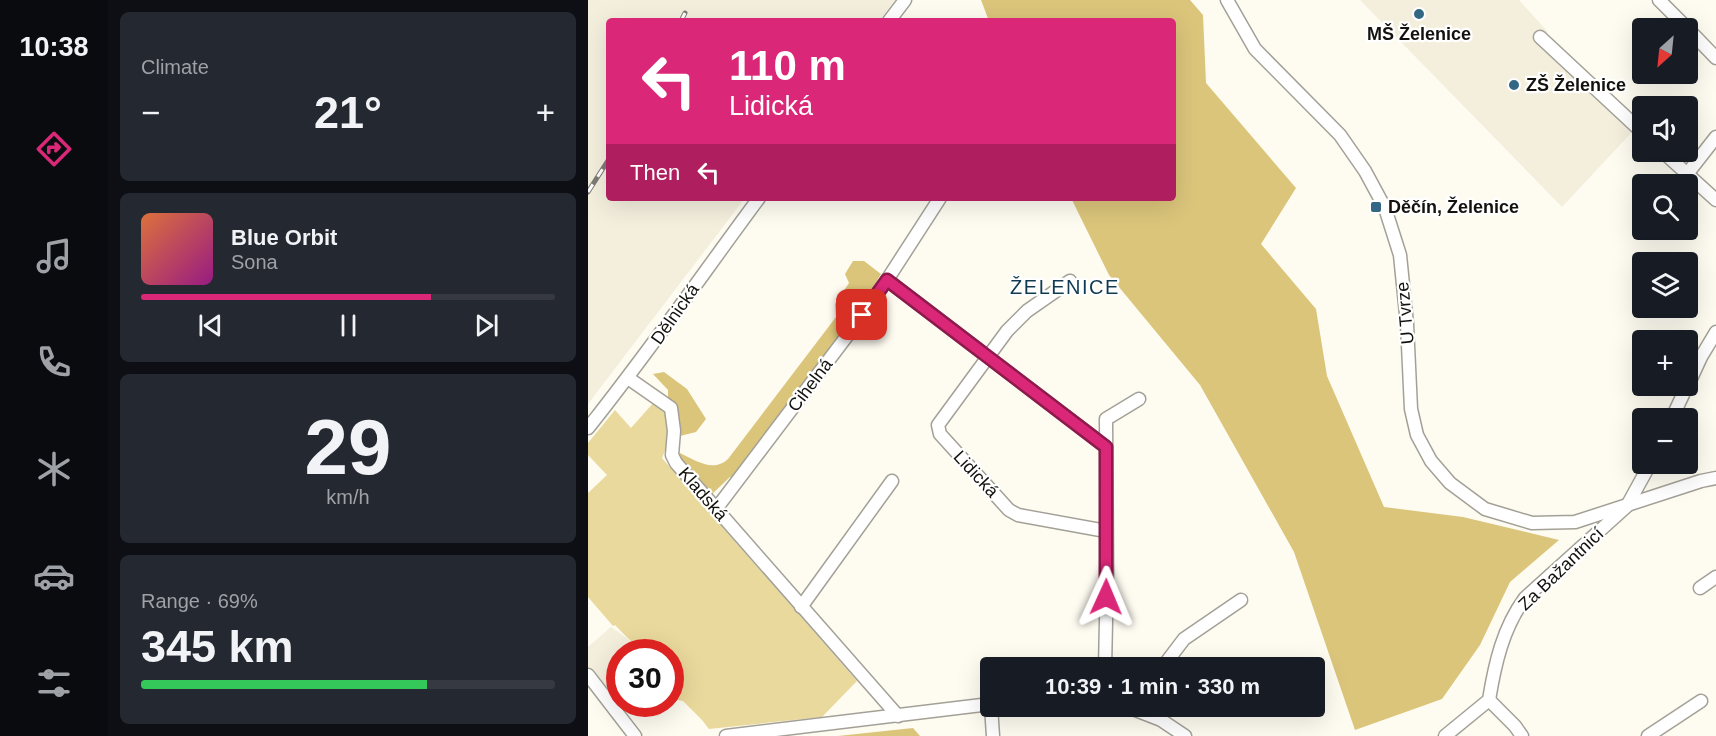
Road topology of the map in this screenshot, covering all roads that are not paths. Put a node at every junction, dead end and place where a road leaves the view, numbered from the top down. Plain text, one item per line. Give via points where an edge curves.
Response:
1 (905, 0) edge
2 (1227, 0) edge
3 (1659, 0) edge
4 (891, 18) edge
5 (1676, 18) edge
6 (1540, 37) dead end
7 (1698, 40) edge
8 (1716, 58) edge
9 (1632, 123) edge
10 (1716, 137) edge
11 (1674, 162) edge
12 (1687, 174) joint
13 (1698, 184) edge
14 (757, 201) edge
15 (938, 201) edge
16 (1716, 201) edge
17 (887, 280) junction
18 (1070, 281) dead end
19 (1716, 332) edge
20 (987, 356) junction
21 (1698, 363) edge
22 (628, 378) junction
23 (1139, 399) dead end
24 (588, 428) edge
25 (1106, 447) junction
26 (1645, 474) edge
27 (1716, 478) edge
28 (892, 481) dead end
29 (1627, 506) junction
30 (716, 508) junction
31 (1106, 531) junction
32 (1716, 577) edge
33 (1700, 588) dead end
34 (1241, 600) dead end
35 (801, 608) junction
36 (1105, 657) edge
37 (1170, 657) edge
38 (588, 675) edge
39 (1489, 700) junction
40 (1701, 701) dead end
41 (980, 706) edge
42 (898, 716) junction
43 (992, 717) edge
44 (1156, 717) edge
45 (635, 736) edge
46 (729, 736) edge
47 (993, 736) edge
48 (1185, 736) edge
49 (1445, 736) edge
50 (1522, 736) edge
51 (1648, 736) edge

1 - 4 street
2 - 29 street, U Tvrze via 1255,49 1340,135 1385,208 1400,255 1411,409 1417,435 1431,461 1450,483 1485,509 1532,523 1575,522
3 - 5 street
6 - 9 street
7 - 8 street
10 - 12 street
11 - 12 street
13 - 16 street
14 - 22 street, Dělnická
15 - 17 street, Cihelná
17 - 20 street
17 - 30 street, Cihelná
18 - 20 street via 1027,311
19 - 21 street
20 - 25 street
20 - 31 street, Lidická via 938,425 940,434 1009,510
22 - 24 street, Dělnická
22 - 30 street, Kladská via 671,408 672,455
23 - 25 street via 1106,419
25 - 31 street
26 - 29 street, Za Bažantnicí
27 - 29 street, U Tvrze
28 - 35 street
29 - 39 street, Za Bažantnicí via 1526,598 1513,615 1495,665
30 - 35 street, Kladská
31 - 36 street
32 - 33 street
34 - 37 street via 1184,639
35 - 42 street, Kladská
38 - 45 street
39 - 49 street
39 - 50 street
40 - 51 street
41 - 42 street
42 - 46 street
43 - 47 street
44 - 48 street

